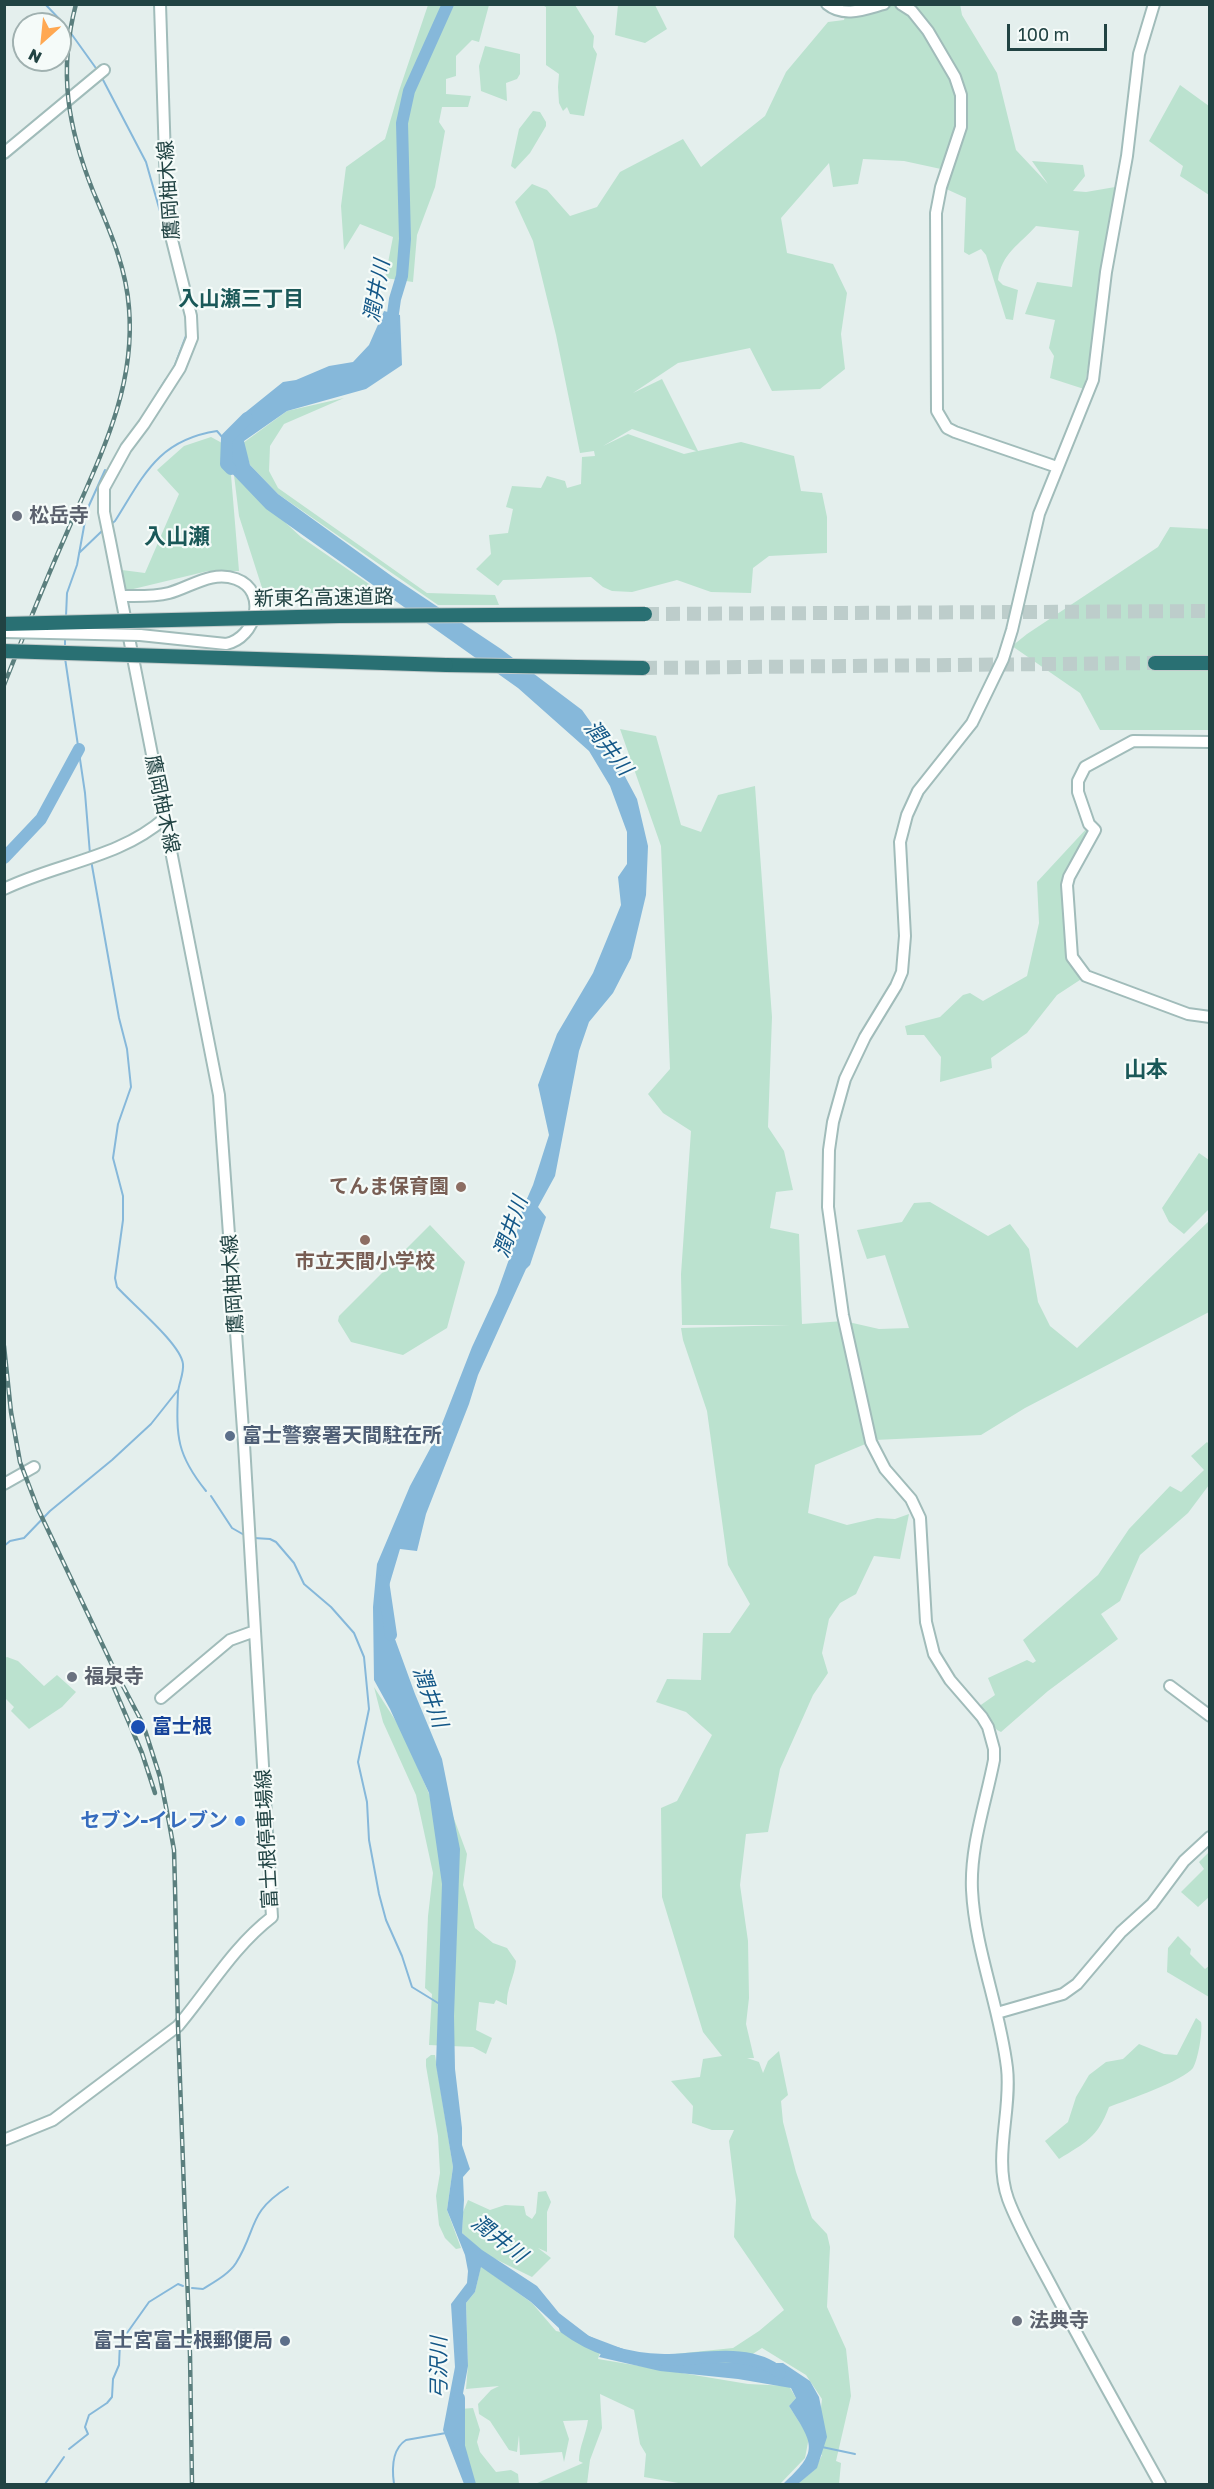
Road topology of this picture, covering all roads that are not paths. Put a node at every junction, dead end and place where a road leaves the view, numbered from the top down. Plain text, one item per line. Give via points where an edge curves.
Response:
1 (160, 4) edge
2 (827, 4) edge
3 (884, 4) edge
4 (901, 4) edge
5 (1154, 4) edge
6 (104, 70) dead end
7 (4, 153) edge
8 (1057, 467) junction
9 (122, 596) junction
10 (645, 614) tunnel mouth
11 (4, 624) edge
12 (4, 632) edge
13 (4, 651) edge
14 (1155, 663) tunnel mouth
15 (1209, 663) edge
16 (643, 668) tunnel mouth
17 (1209, 742) edge
18 (165, 818) junction
19 (4, 889) edge
20 (1209, 1017) edge
21 (34, 1467) dead end
22 (4, 1484) edge
23 (255, 1631) junction
24 (1170, 1686) dead end
25 (161, 1698) dead end
26 (1209, 1716) edge
27 (1209, 1837) edge
28 (997, 2013) junction
29 (4, 2140) edge
30 (1160, 2484) edge

1 - 9 street, 鷹岡柚木線 via 167,220 191,316 192,338 180,368 104,488 104,512
2 - 3 street via 849,12
4 - 8 street via 928,31 950,68 963,110 936,213 937,411 947,428 955,432
5 - 8 street via 1139,54 1096,365 1088,395
6 - 7 street
8 - 28 street via 1039,514 1003,659 972,723 918,792 903,825 902,972 845,1079 833,1122 828,1168 828,1207 843,1315 871,1442 920,1518 926,1622 934,1654 992,1736 994,1760 975,1849 972,1888 975,1919
9 - 12 street, bridge via 160,595 222,577 246,585 256,604 248,633 226,645 140,635
9 - 18 street, 鷹岡柚木線
10 - 11 highway, 新東名高速道路, bridge
13 - 16 highway, bridge
14 - 15 highway
17 - 20 street via 1133,741 1085,767 1078,792 1089,824 1095,830 1067,885 1072,957 1086,976 1188,1014
18 - 19 street via 128,844
18 - 23 street, 鷹岡柚木線 via 222,1116
21 - 22 street
23 - 25 street via 230,1640
23 - 29 street, 富士根停車場線 via 272,1917 238,1948 178,2026 53,2120
24 - 26 street
27 - 28 street via 1077,1984 1063,1994
28 - 30 street via 1008,2070 1002,2148 1008,2200

